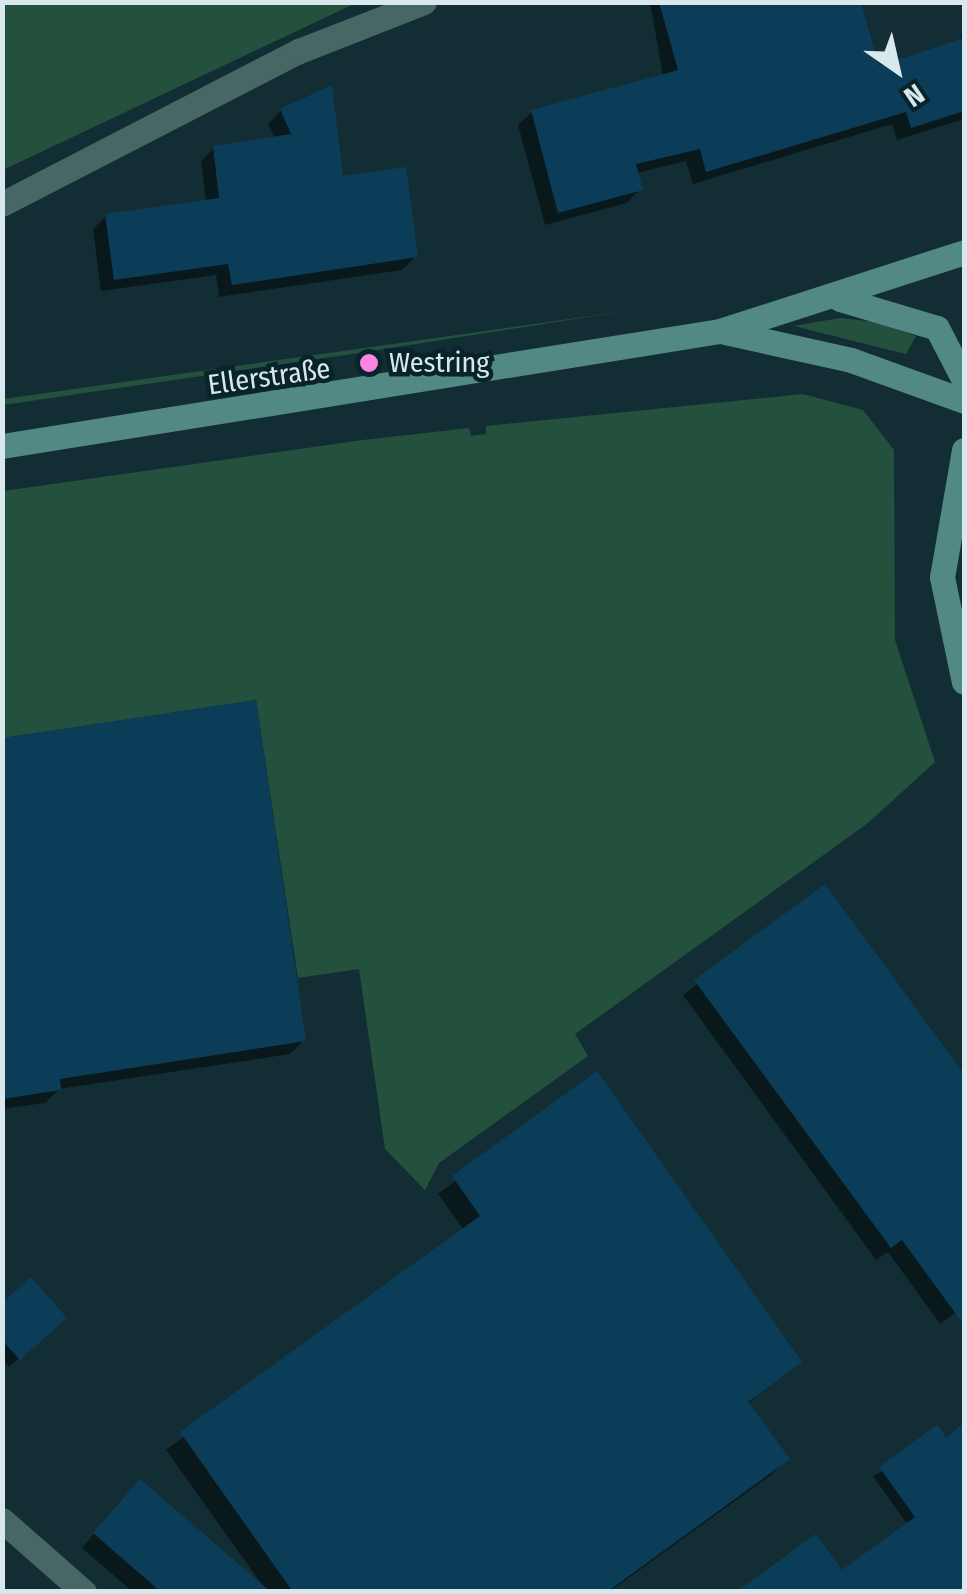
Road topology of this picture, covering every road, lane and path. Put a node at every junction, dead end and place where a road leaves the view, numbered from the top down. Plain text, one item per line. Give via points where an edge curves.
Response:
1 (424, 2) edge
2 (2, 204) edge
3 (964, 252) edge
4 (840, 299) junction
5 (720, 331) junction
6 (964, 380) edge
7 (964, 401) edge
8 (2, 446) edge
9 (964, 450) edge
10 (964, 682) edge
11 (2, 1520) edge
12 (84, 1592) edge

1 - 2 street via 300,52
3 - 4 main road, Ellerstraße
4 - 5 main road, Ellerstraße
4 - 6 main road via 937,328
5 - 7 main road, Ellerstraße via 850,360
5 - 8 main road, Ellerstraße
9 - 10 main road via 942,577
11 - 12 street

